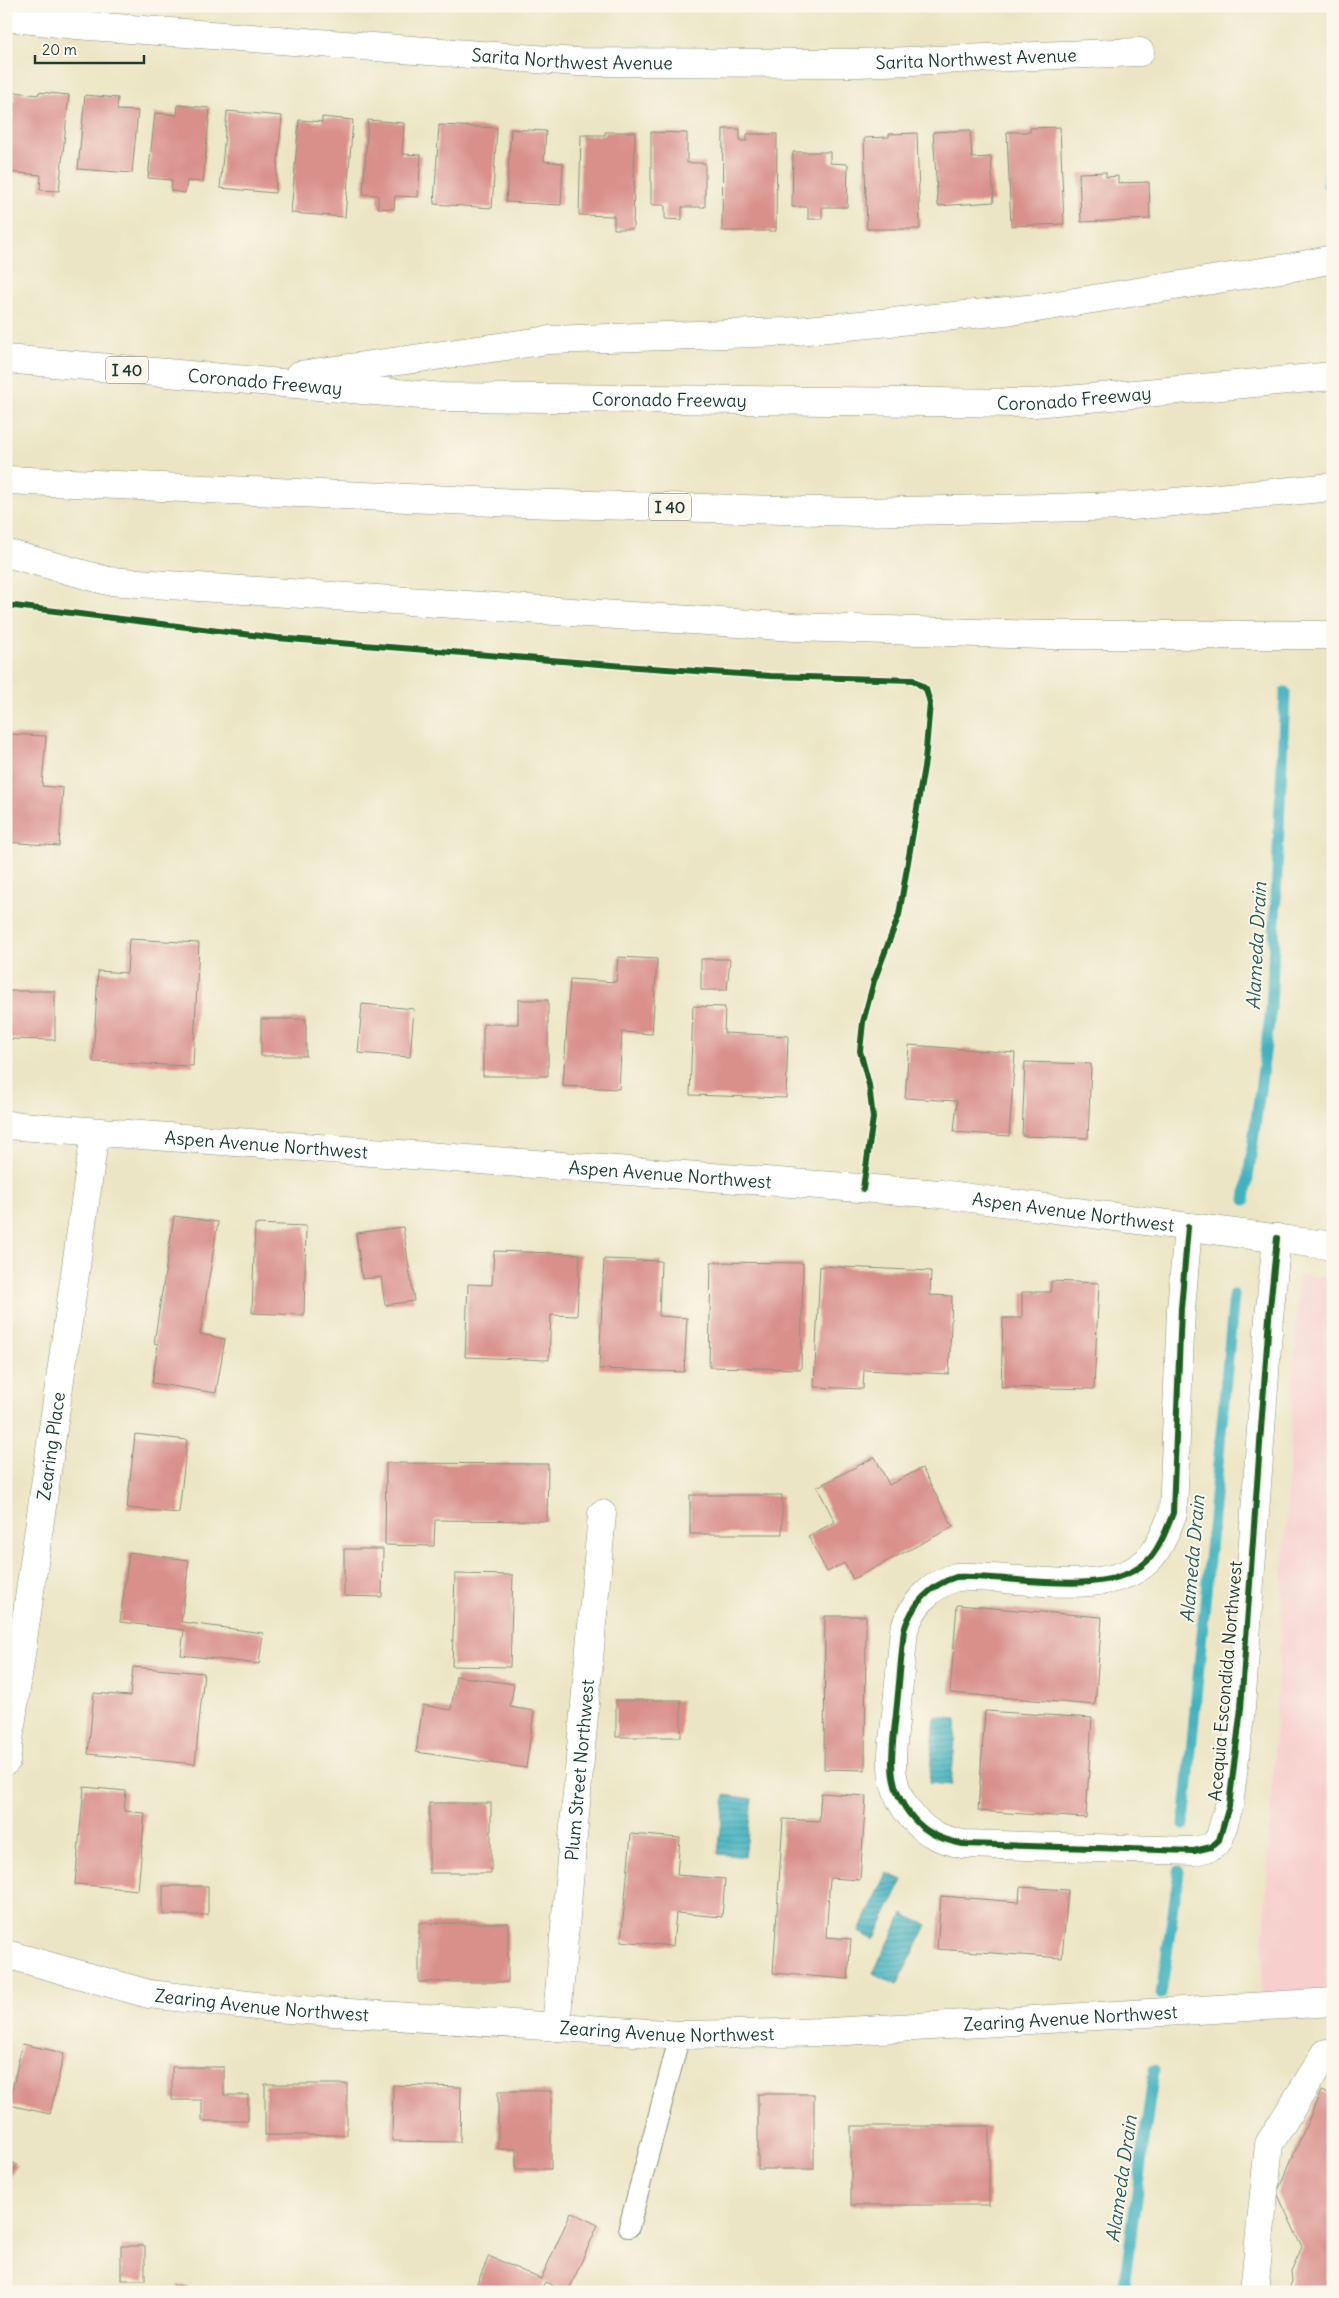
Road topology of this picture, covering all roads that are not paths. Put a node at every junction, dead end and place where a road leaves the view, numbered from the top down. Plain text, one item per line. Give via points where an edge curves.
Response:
1 (77, 16) edge
2 (6, 17) edge
3 (1140, 52) dead end
4 (1333, 259) edge
5 (6, 359) edge
6 (1333, 376) edge
7 (248, 382) junction
8 (6, 480) edge
9 (1333, 487) edge
10 (6, 553) edge
11 (1333, 635) edge
12 (6, 1125) edge
13 (95, 1132) junction
14 (1188, 1227) junction
15 (1277, 1238) junction
16 (1333, 1246) edge
17 (602, 1514) dead end
18 (6, 1761) edge
19 (6, 1954) edge
20 (1333, 2002) edge
21 (556, 2027) junction
22 (680, 2035) junction
23 (1329, 2055) edge
24 (629, 2228) dead end
25 (1254, 2292) edge

1 - 2 main road, Sarita Northwest Avenue
1 - 3 main road, Sarita Northwest Avenue via 577,62 858,63
4 - 7 main road via 1037,308 786,332 549,340
5 - 7 main road, Coronado Freeway / I 40
6 - 7 main road, Coronado Freeway / I 40 via 1034,403 443,398
8 - 9 main road, I 40 via 519,503 859,512 1132,506
10 - 11 main road via 108,580 795,627 1042,635
12 - 13 main road, Aspen Avenue Northwest
13 - 14 main road, Aspen Avenue Northwest via 941,1194
13 - 18 main road, Zearing Place
14 - 15 main road, Aspen Avenue Northwest
14 - 15 main road, Acequia Escondida Northwest via 1172,1513 1167,1530 1151,1557 1117,1578 1089,1584 956,1577 930,1591 910,1612 904,1630 892,1757 893,1783 899,1800 919,1824 930,1834 946,1841 1194,1851 1211,1847 1218,1840 1229,1806 1241,1708
15 - 16 main road, Aspen Avenue Northwest
17 - 21 main road, Plum Street Northwest
19 - 21 main road, Zearing Avenue Northwest via 149,1994 274,2008
20 - 22 main road, Zearing Avenue Northwest via 830,2032
21 - 22 main road, Zearing Avenue Northwest
22 - 24 lane
23 - 25 main road via 1269,2144

